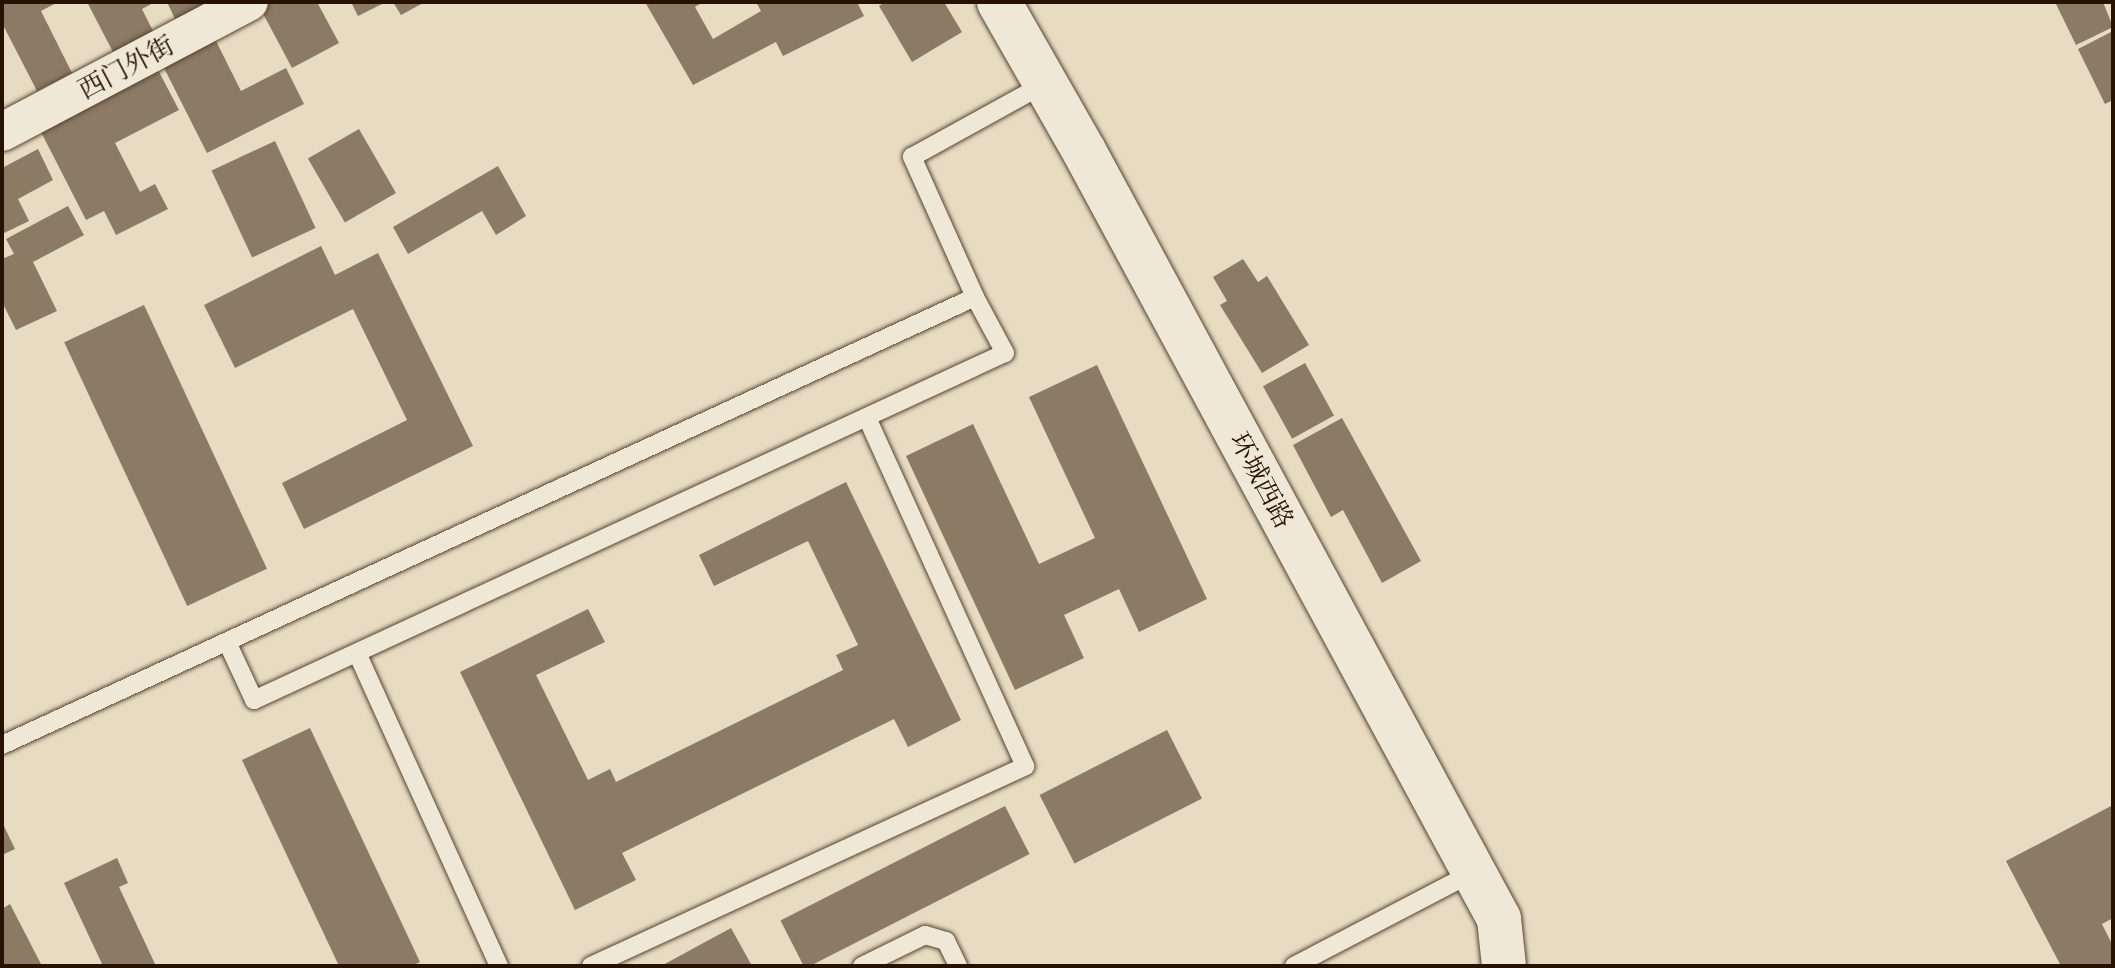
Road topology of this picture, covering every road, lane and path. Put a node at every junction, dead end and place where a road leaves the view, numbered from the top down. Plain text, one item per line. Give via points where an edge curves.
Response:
1 (249, 2) edge
2 (999, 2) edge
3 (1046, 83) junction
4 (2, 132) edge
5 (975, 297) junction
6 (867, 417) junction
7 (227, 642) junction
8 (357, 653) junction
9 (2, 745) edge
10 (1474, 872) junction
11 (499, 966) edge
12 (591, 966) edge
13 (862, 966) edge
14 (958, 966) edge
15 (1294, 966) edge
16 (1504, 966) edge

1 - 4 street, 西门外街
2 - 3 street, 环城西路
3 - 5 lane via 912,157
3 - 10 street, 环城西路
5 - 6 lane via 1005,353
5 - 7 lane
6 - 8 lane
6 - 12 lane via 1025,766
7 - 8 lane via 254,700
7 - 9 lane
8 - 11 lane
10 - 15 lane
10 - 16 street, 环城西路 via 1499,919
13 - 14 lane via 925,935 946,941

